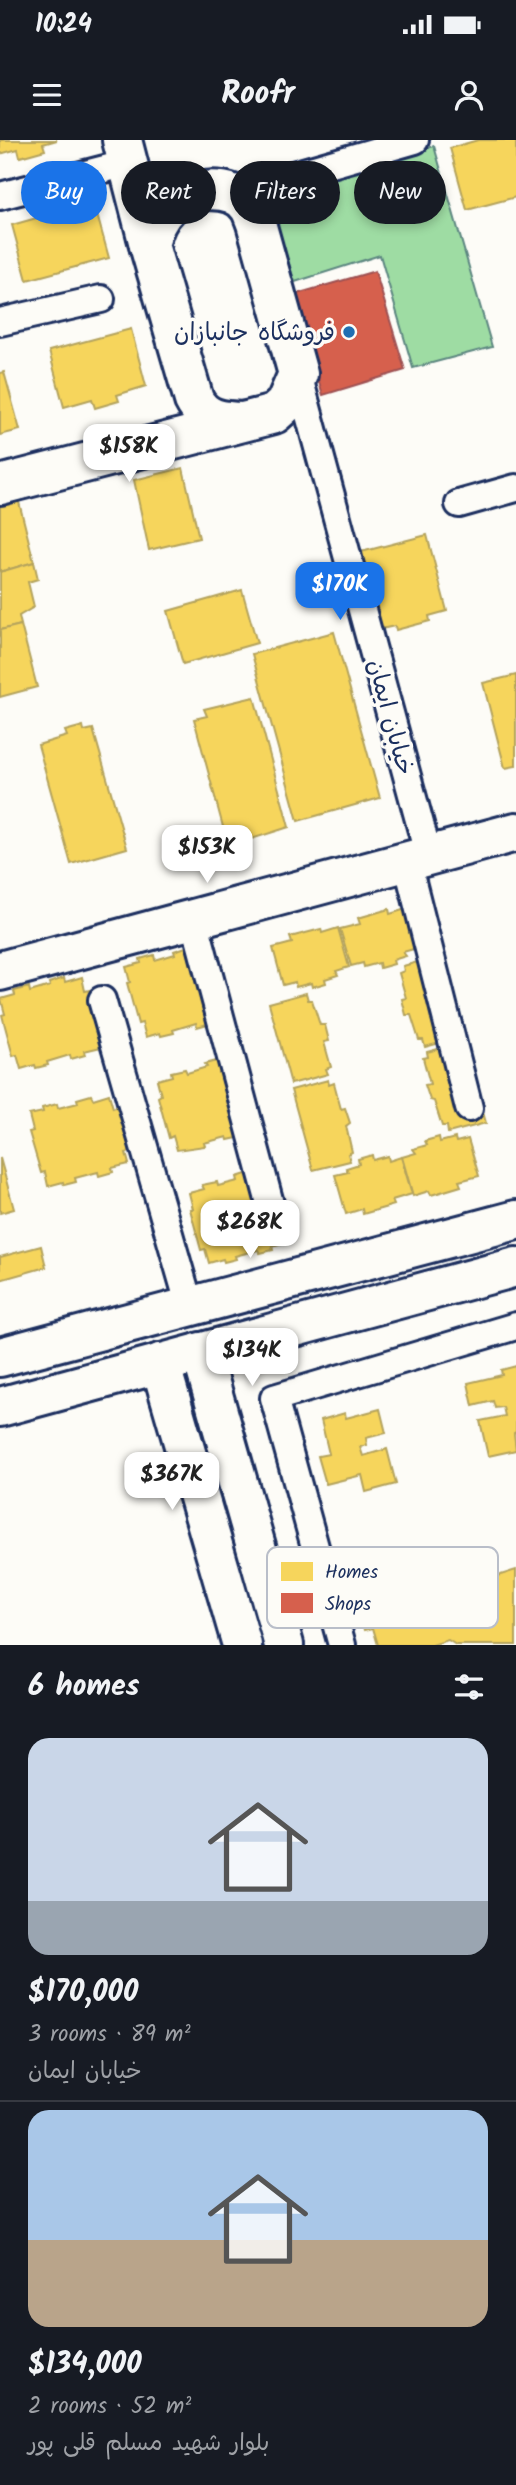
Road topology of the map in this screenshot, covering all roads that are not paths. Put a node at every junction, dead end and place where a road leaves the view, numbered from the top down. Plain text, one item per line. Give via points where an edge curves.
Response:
1 (415, 140) edge
2 (125, 152) edge
3 (340, 161) edge
4 (230, 193) edge
5 (0, 196) edge
6 (256, 224) edge
7 (149, 245) junction
8 (101, 299) dead end
9 (2, 314) edge
10 (194, 400) junction
11 (275, 418) junction
12 (150, 448) junction
13 (0, 485) edge
14 (516, 488) edge
15 (459, 504) dead end
16 (516, 832) edge
17 (418, 859) junction
18 (194, 919) junction
19 (0, 971) edge
20 (102, 1000) dead end
21 (469, 1108) dead end
22 (516, 1220) edge
23 (276, 1226) dead end
24 (516, 1266) edge
25 (190, 1307) junction
26 (516, 1326) edge
27 (201, 1352) junction
28 (0, 1357) edge
29 (160, 1363) junction
30 (0, 1407) edge
31 (315, 1547) edge
32 (267, 1585) edge
33 (279, 1628) edge
34 (337, 1628) edge
35 (242, 1645) edge
36 (284, 1645) edge
37 (342, 1645) edge

1 - 3 street
2 - 5 street
2 - 7 street
4 - 7 street via 189,194 170,204 156,220
6 - 11 street via 298,374
7 - 10 street
8 - 9 street
10 - 11 street via 206,415 227,421
10 - 12 street via 184,424
11 - 12 street
11 - 17 street, خیابان ایمان
12 - 13 street
14 - 15 street
16 - 17 street
17 - 18 street
17 - 21 street, خیابان ایمان
18 - 19 street
18 - 23 street
20 - 25 street
22 - 25 street
24 - 27 street
25 - 28 street
26 - 31 street via 274,1398
27 - 29 street
27 - 32 street
29 - 30 street
29 - 35 street
33 - 36 street
34 - 37 street

